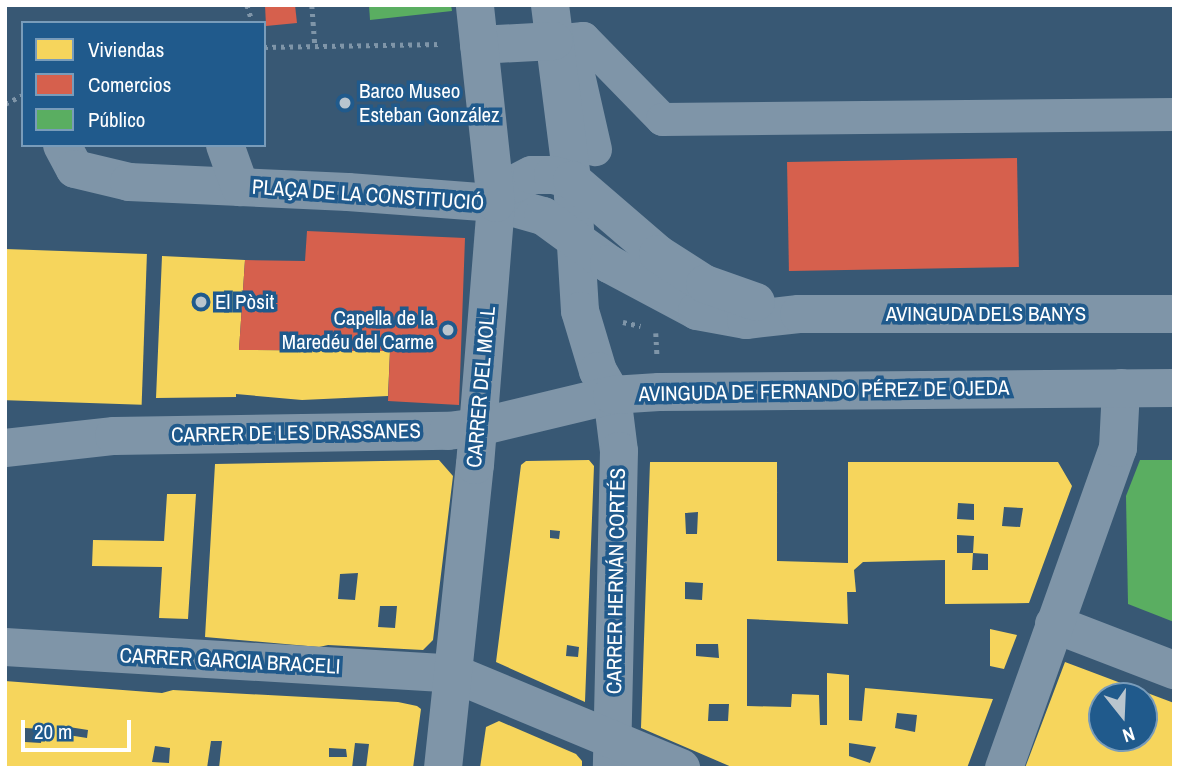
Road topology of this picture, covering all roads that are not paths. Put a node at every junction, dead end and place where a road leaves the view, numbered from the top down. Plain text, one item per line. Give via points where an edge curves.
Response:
1 (475, 5) edge
2 (558, 29) edge
3 (479, 45) junction
4 (1174, 114) edge
5 (62, 147) edge
6 (226, 147) edge
7 (595, 149) dead end
8 (572, 180) junction
9 (240, 187) junction
10 (496, 203) junction
11 (576, 238) junction
12 (609, 264) junction
13 (580, 292) junction
14 (799, 314) junction
15 (1174, 314) edge
16 (1121, 388) junction
17 (1174, 388) edge
18 (612, 395) junction
19 (5, 422) edge
20 (479, 427) junction
21 (114, 436) junction
22 (5, 448) edge
23 (1054, 624) junction
24 (5, 647) edge
25 (1174, 670) edge
26 (455, 674) junction
27 (613, 754) edge
28 (443, 768) edge
29 (681, 768) edge
30 (1004, 768) edge

1 - 3 street, CARRER DEL MOLL
2 - 3 street
2 - 4 street via 583,37 662,119
2 - 7 street
2 - 8 street
3 - 10 street, CARRER DEL MOLL
5 - 9 street, PLAÇA DE LA CONSTITUCIÓ via 75,169 118,180
6 - 9 street, PLAÇA DE LA CONSTITUCIÓ
8 - 10 street via 532,175 512,185
8 - 11 street
8 - 14 street, AVINGUDA DELS BANYS via 658,254 705,284
9 - 10 street, PLAÇA DE LA CONSTITUCIÓ
10 - 11 street, AVINGUDA DELS BANYS via 542,216
10 - 20 street, CARRER DEL MOLL
11 - 12 street, AVINGUDA DELS BANYS
11 - 13 street
12 - 13 street
12 - 14 street, AVINGUDA DELS BANYS via 697,311 746,320
13 - 18 street via 585,337
14 - 15 street, AVINGUDA DELS BANYS
16 - 17 street, AVINGUDA DE FERNANDO PÉREZ DE OJEDA
16 - 18 street, AVINGUDA DE FERNANDO PÉREZ DE OJEDA
16 - 23 street via 1118,449
18 - 20 street, AVINGUDA DE FERNANDO PÉREZ DE OJEDA
18 - 27 street, CARRER HERNÁN CORTÉS via 619,451
19 - 21 street, CARRER DE LES DRASSANES
20 - 21 street, CARRER DE LES DRASSANES
20 - 26 street, CARRER DEL MOLL
21 - 22 street, CARRER DE LES DRASSANES
23 - 25 street
23 - 30 street
24 - 26 street, CARRER GARCIA BRACELI
26 - 27 street, CARRER GARCIA BRACELI
26 - 28 street, CARRER DEL MOLL
27 - 29 street, CARRER GARCIA BRACELI

